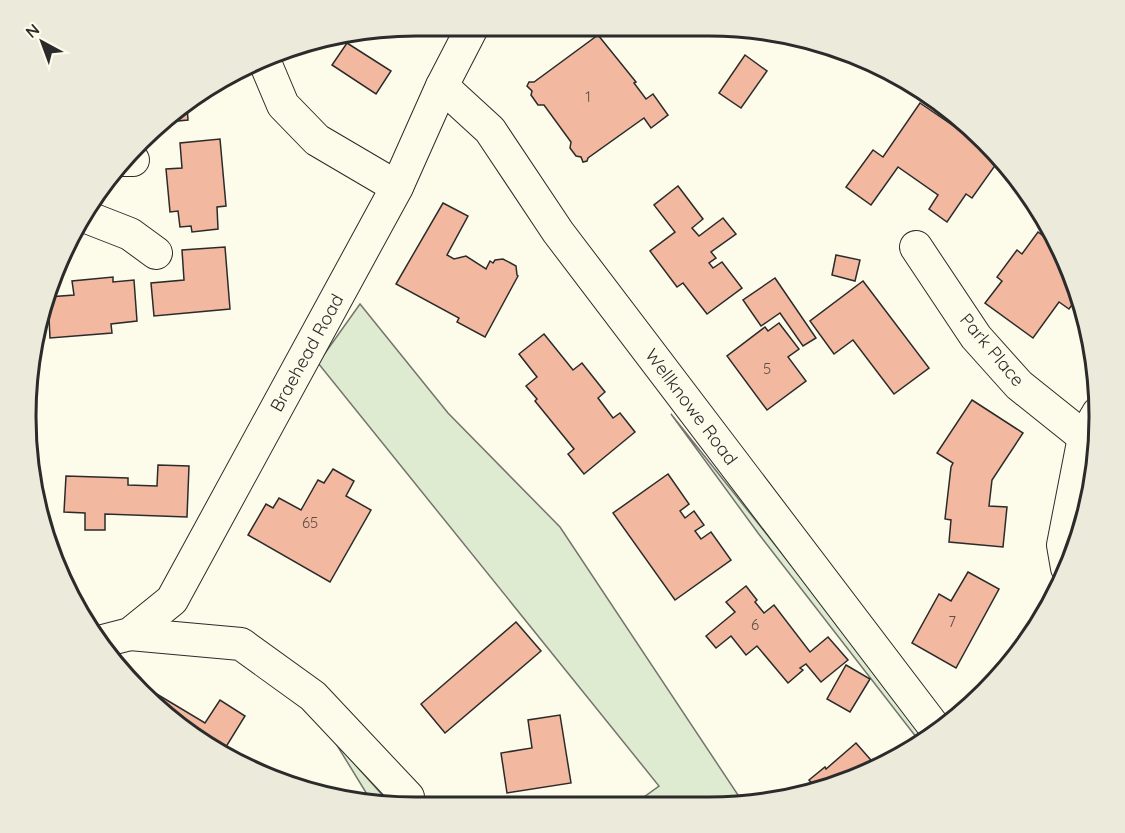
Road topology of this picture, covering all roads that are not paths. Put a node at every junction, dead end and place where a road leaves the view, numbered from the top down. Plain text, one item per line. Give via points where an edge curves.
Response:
1 (468, 36) edge
2 (267, 67) edge
3 (442, 86) junction
4 (397, 188) junction
5 (91, 219) edge
6 (916, 247) dead end
7 (156, 253) dead end
8 (1089, 424) edge
9 (1088, 438) edge
10 (1065, 550) edge
11 (130, 634) junction
12 (109, 640) edge
13 (932, 724) edge
14 (408, 797) dead end

1 - 3 street, Braehead Road
2 - 4 street via 284,105 317,140
3 - 4 street, Braehead Road
3 - 13 street, Wellknowe Road via 490,130 570,227
4 - 11 street, Braehead Road via 172,600
5 - 7 street via 130,234
6 - 8 street, Park Place via 976,337 1019,385
9 - 10 street
11 - 12 street, Braehead Road
11 - 14 street via 241,644 314,696

